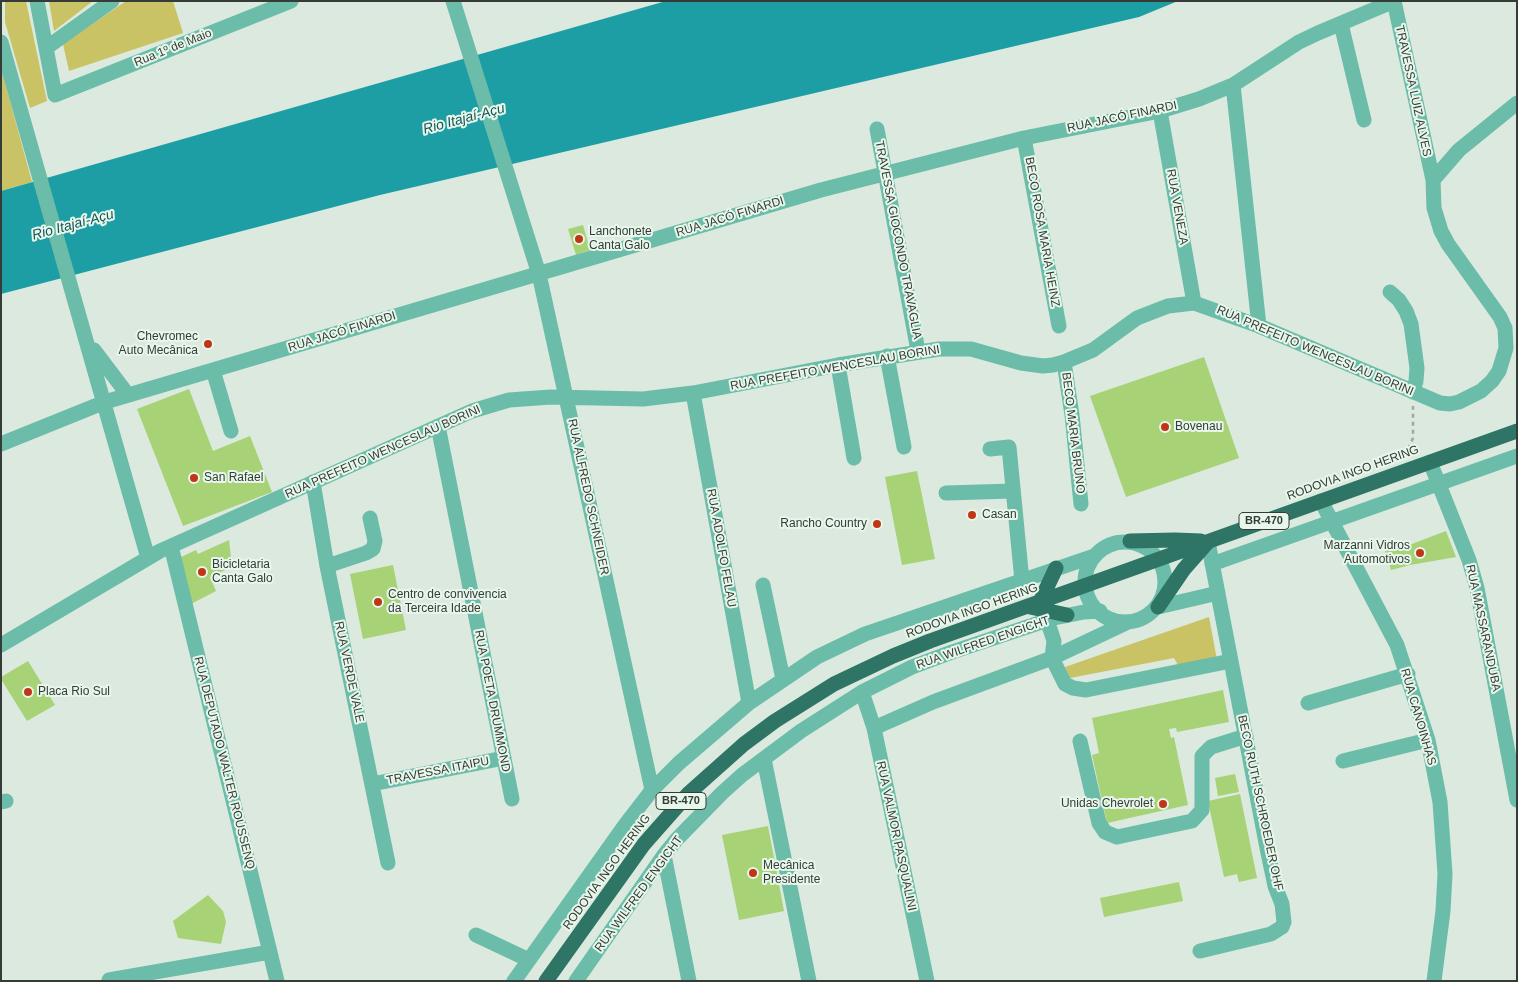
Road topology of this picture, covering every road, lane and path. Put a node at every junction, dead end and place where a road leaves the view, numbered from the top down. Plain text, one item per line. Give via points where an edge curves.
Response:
1 (37, 1) edge
2 (112, 1) edge
3 (291, 1) edge
4 (1394, 1) edge
5 (454, 5) edge
6 (1341, 24) junction
7 (1, 42) edge
8 (46, 48) junction
9 (1233, 85) junction
10 (1517, 102) edge
11 (1160, 111) junction
12 (1364, 120) dead end
13 (877, 129) dead end
14 (1024, 138) junction
15 (885, 173) junction
16 (1433, 180) junction
17 (539, 274) junction
18 (1390, 292) dead end
19 (1194, 303) junction
20 (1059, 326) dead end
21 (1259, 326) junction
22 (87, 340) junction
23 (918, 351) junction
24 (887, 356) junction
25 (1064, 362) junction
26 (838, 365) junction
27 (213, 370) junction
28 (1413, 392) junction
29 (693, 393) junction
30 (128, 395) junction
31 (567, 397) junction
32 (105, 402) junction
33 (438, 426) junction
34 (230, 431) dead end
35 (1517, 431) edge
36 (1, 444) edge
37 (904, 447) dead end
38 (990, 449) dead end
39 (1408, 453) dead end
40 (1517, 456) edge
41 (854, 458) dead end
42 (1430, 462) junction
43 (313, 482) junction
44 (1439, 484) junction
45 (1012, 491) junction
46 (946, 493) dead end
47 (1321, 501) junction
48 (1081, 504) dead end
49 (370, 518) dead end
50 (1332, 522) junction
51 (1130, 542) junction
52 (1208, 542) junction
53 (171, 546) junction
54 (1094, 556) junction
55 (148, 558) junction
56 (1159, 559) junction
57 (1212, 564) junction
58 (328, 566) junction
59 (1056, 568) junction
60 (1022, 581) junction
61 (763, 585) dead end
62 (1084, 586) junction
63 (1218, 593) junction
64 (1158, 607) junction
65 (1040, 609) junction
66 (1100, 611) junction
67 (1067, 615) joint
68 (1126, 623) junction
69 (1, 645) edge
70 (1052, 658) junction
71 (1231, 661) junction
72 (1408, 674) junction
73 (783, 679) junction
74 (862, 692) junction
75 (749, 702) junction
76 (1308, 703) dead end
77 (874, 728) junction
78 (1246, 736) junction
79 (1428, 740) junction
80 (1080, 741) dead end
81 (504, 758) junction
82 (764, 759) junction
83 (1343, 761) dead end
84 (372, 784) junction
85 (652, 790) junction
86 (512, 799) dead end
87 (1517, 800) edge
88 (664, 855) junction
89 (388, 862) dead end
90 (476, 935) dead end
91 (1200, 951) dead end
92 (270, 952) junction
93 (529, 960) junction
94 (109, 980) edge
95 (277, 981) edge
96 (514, 981) edge
97 (546, 981) edge
98 (576, 981) edge
99 (689, 981) edge
100 (809, 981) edge
101 (927, 981) edge
102 (1434, 981) edge

1 - 8 street
2 - 8 street
3 - 8 street, Rua 1º de Maio via 55,96
4 - 6 street, RUA JACÓ FINARDI
4 - 16 street, TRAVESSA LUIZ ALVES
5 - 17 street, RUA ALFREDO SCHNEIDER
6 - 9 street, RUA JACÓ FINARDI via 1299,42
6 - 12 street
7 - 22 street
9 - 11 street, RUA JACÓ FINARDI
9 - 21 street
10 - 16 street via 1459,150
11 - 14 street, RUA JACÓ FINARDI
11 - 19 street, RUA VENEZA
13 - 15 street, TRAVESSA GIOCONDO TRAVAGLIA
14 - 15 street, RUA JACÓ FINARDI
14 - 20 street, BECO ROSA MARIA HEINZ
15 - 17 street, RUA JACÓ FINARDI
15 - 23 street, TRAVESSA GIOCONDO TRAVAGLIA
16 - 28 street, RUA PREFEITO WENCESLAU BORINI via 1434,208 1441,231 1500,317 1505,328 1506,348 1499,371 1470,398 1450,404 1440,403
17 - 27 street, RUA JACÓ FINARDI
17 - 31 street, RUA ALFREDO SCHNEIDER
18 - 28 street via 1406,310 1411,324 1417,368
19 - 21 street, RUA PREFEITO WENCESLAU BORINI
19 - 25 street, RUA PREFEITO WENCESLAU BORINI via 1168,306 1137,318 1093,350
21 - 28 street, RUA PREFEITO WENCESLAU BORINI
22 - 30 street
22 - 32 street
23 - 24 street, RUA PREFEITO WENCESLAU BORINI
23 - 25 street, RUA PREFEITO WENCESLAU BORINI via 970,349 1034,365
24 - 26 street, RUA PREFEITO WENCESLAU BORINI
24 - 37 street
25 - 48 street, BECO MARIA BRUNO
26 - 29 street, RUA PREFEITO WENCESLAU BORINI
26 - 41 street
27 - 30 street, RUA JACÓ FINARDI
27 - 34 street
28 - 39 path via 1413,438
29 - 31 street, RUA PREFEITO WENCESLAU BORINI via 644,399
29 - 75 street, RUA ADOLFO FELAU
30 - 32 street, RUA JACÓ FINARDI
31 - 33 street, RUA PREFEITO WENCESLAU BORINI via 508,400
31 - 85 street, RUA ALFREDO SCHNEIDER
32 - 36 street, RUA JACÓ FINARDI
32 - 55 street
33 - 43 street, RUA PREFEITO WENCESLAU BORINI
33 - 81 street, RUA POETA DRUMMOND
35 - 42 highway, RODOVIA INGO HERING / BR-470
38 - 45 street via 1009,447
40 - 44 street
42 - 44 street, RUA MASSARANDUBA
42 - 47 highway, RODOVIA INGO HERING / BR-470
43 - 53 street, RUA PREFEITO WENCESLAU BORINI
43 - 58 street, RUA VERDE VALE
44 - 50 street
44 - 87 street, RUA MASSARANDUBA via 1469,560 1476,588
45 - 46 street
45 - 60 street
47 - 50 street, RUA CANOINHAS
47 - 52 highway, RODOVIA INGO HERING / BR-470
49 - 58 street via 375,541 373,549
50 - 57 street
50 - 72 street, RUA CANOINHAS via 1397,645
51 - 52 highway
51 - 54 street via 1110,544
51 - 56 street via 1146,547
52 - 56 highway, RODOVIA INGO HERING / BR-470
52 - 57 street, BECO RUTH SCHROEDER OHF
52 - 64 highway via 1184,569
53 - 55 street, RUA PREFEITO WENCESLAU BORINI
53 - 92 street, RUA DEPUTADO WALTER ROUSSENQ
54 - 59 street
54 - 62 street via 1086,570
55 - 69 street, RUA PREFEITO WENCESLAU BORINI
56 - 62 highway, RODOVIA INGO HERING / BR-470
56 - 64 street via 1165,575 1165,591
57 - 63 street, BECO RUTH SCHROEDER OHF
58 - 84 street, RUA VERDE VALE
59 - 60 street
59 - 65 highway
60 - 73 street via 865,634 817,657
61 - 73 street
62 - 65 highway, RODOVIA INGO HERING / BR-470
62 - 66 street
63 - 64 street
63 - 71 street, BECO RUTH SCHROEDER OHF
64 - 68 street via 1144,618
65 - 67 highway
65 - 70 street via 1054,641
65 - 74 street, RUA WILFRED ENGICHT
65 - 97 highway, RODOVIA INGO HERING / BR-470 via 930,641 863,669 804,701 744,744 689,792 667,816 619,877
66 - 67 street, RUA WILFRED ENGICHT
66 - 68 street
68 - 70 street
70 - 71 street via 1065,684 1086,690
70 - 77 street via 933,702
71 - 78 street, BECO RUTH SCHROEDER OHF
72 - 76 street
72 - 79 street, RUA CANOINHAS
73 - 75 street
74 - 77 street, RUA VALMOR PASQUALINI
74 - 82 street, RUA WILFRED ENGICHT
75 - 85 street
77 - 101 street, RUA VALMOR PASQUALINI
78 - 80 street via 1211,747 1202,756 1202,810 1192,821 1118,837 1105,832 1099,823
78 - 91 street, BECO RUTH SCHROEDER OHF via 1284,922 1271,934
79 - 83 street
79 - 102 street, RUA CANOINHAS via 1440,802 1446,874
81 - 84 street, TRAVESSA ITAIPU
81 - 86 street, RUA POETA DRUMMOND
82 - 88 street, RUA WILFRED ENGICHT via 722,793
82 - 100 street
84 - 89 street, RUA VERDE VALE
85 - 93 street
88 - 98 street, RUA WILFRED ENGICHT
88 - 99 street
90 - 93 street
92 - 94 street
92 - 95 street, RUA DEPUTADO WALTER ROUSSENQ
93 - 96 street

